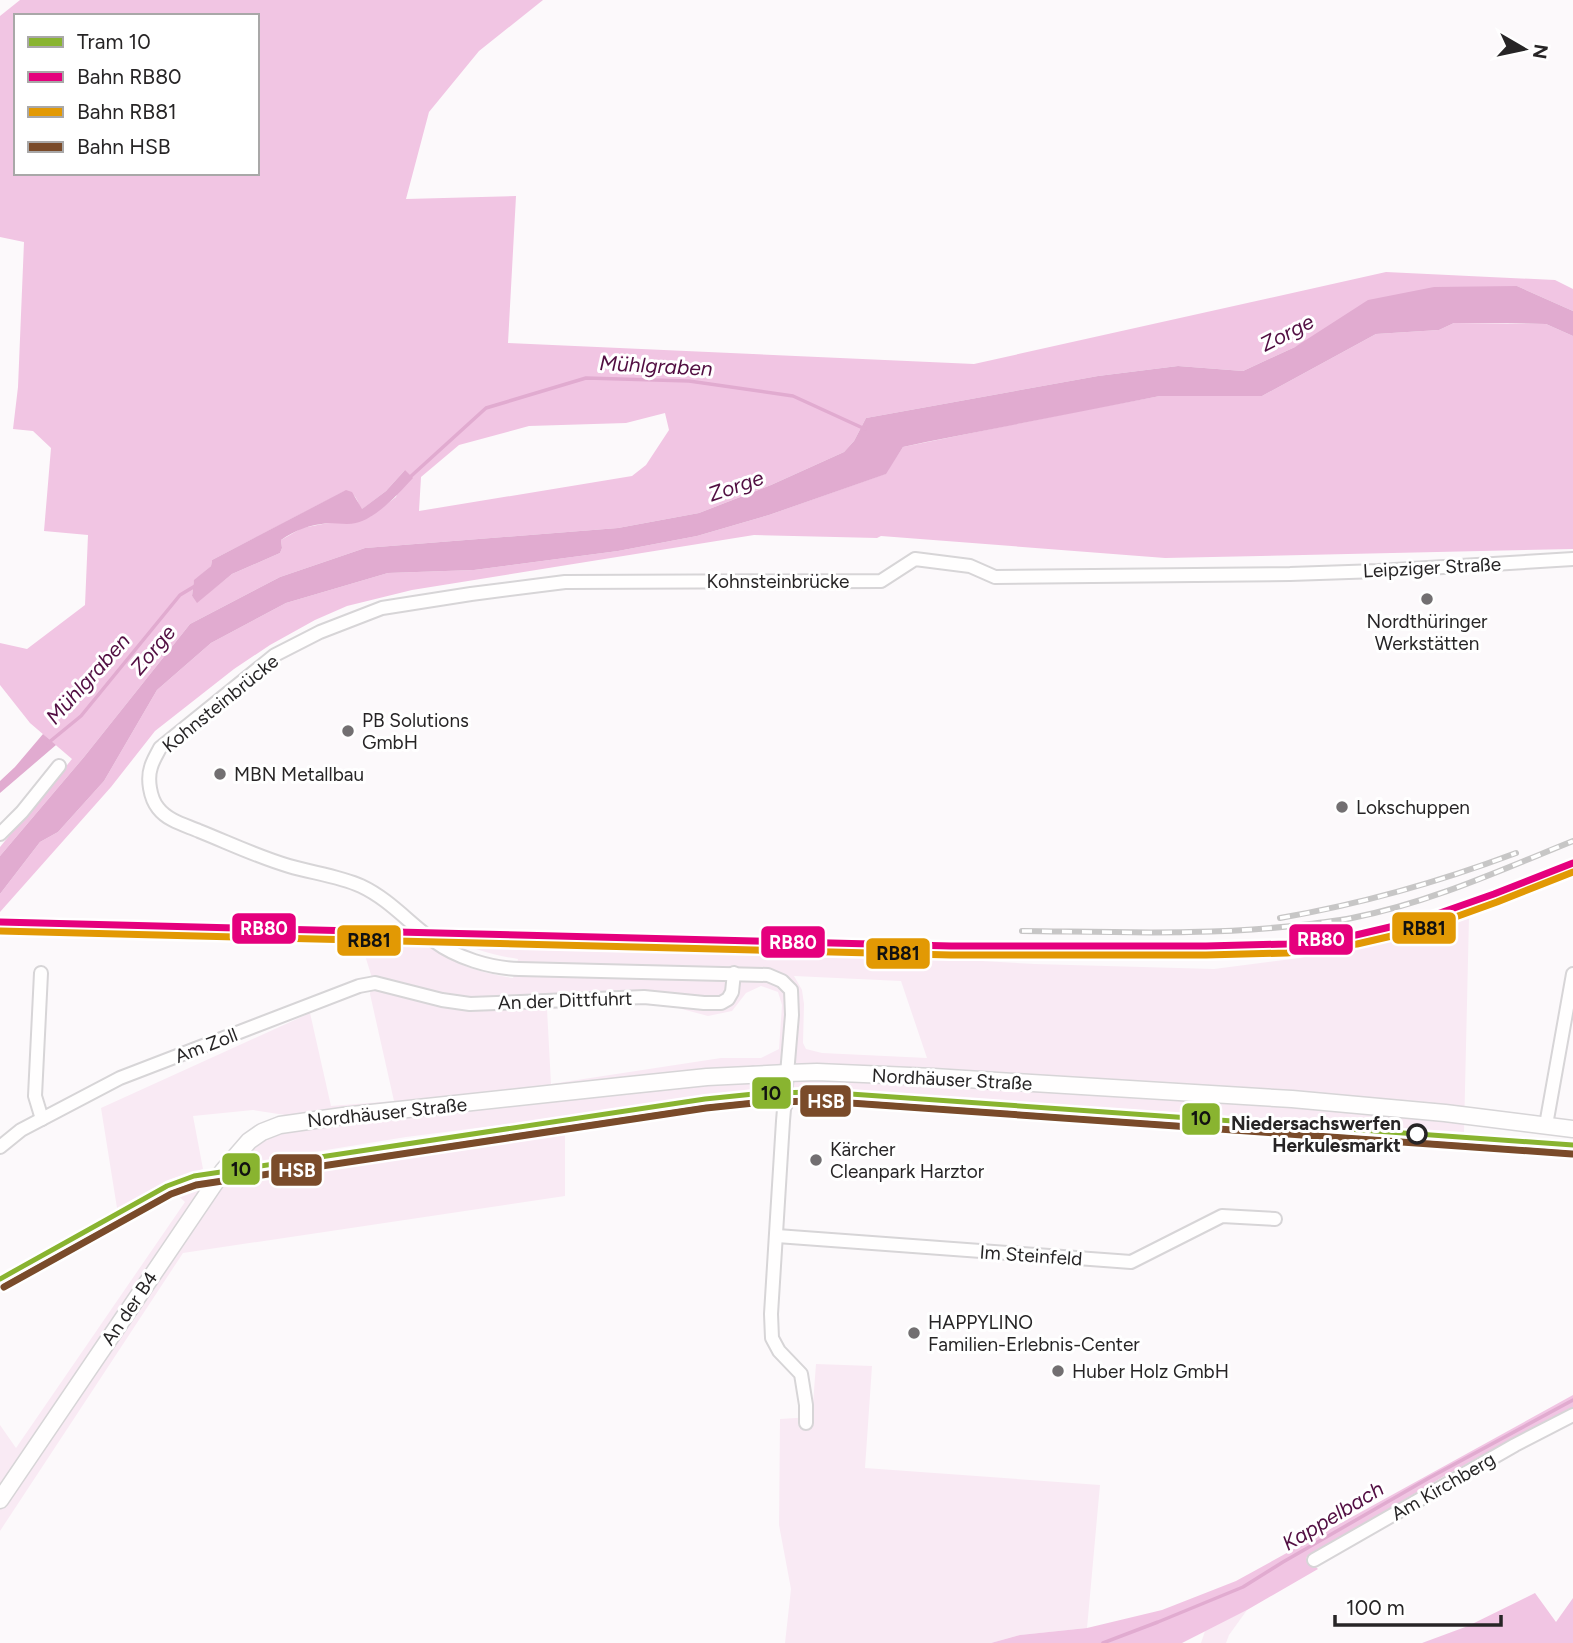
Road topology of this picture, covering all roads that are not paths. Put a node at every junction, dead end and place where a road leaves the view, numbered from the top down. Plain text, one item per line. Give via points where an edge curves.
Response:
1 (1573, 559) edge
2 (1290, 574) joint
3 (59, 766) dead end
4 (0, 834) edge
5 (41, 973) dead end
6 (734, 973) junction
7 (1573, 974) edge
8 (375, 984) joint
9 (787, 1073) junction
10 (751, 1074) junction
11 (784, 1105) junction
12 (43, 1119) junction
13 (1546, 1125) junction
14 (1573, 1129) edge
15 (0, 1147) edge
16 (223, 1171) joint
17 (1275, 1219) dead end
18 (777, 1236) junction
19 (1573, 1415) edge
20 (806, 1423) dead end
21 (0, 1500) edge
22 (1314, 1560) dead end

1 - 2 street, Leipziger Straße
2 - 6 street, Kohnsteinbrücke via 995,577 970,566 915,559 881,581 565,582 382,608 275,655 160,748 150,768 153,797 167,817 266,858 360,886 435,942 478,962 519,969
3 - 4 street
5 - 12 street via 35,1096
6 - 8 street, An der Dittfuhrt via 732,992 721,1003 644,998 470,1003
6 - 9 street, Kohnsteinbrücke via 768,975 791,990
7 - 13 street
8 - 12 street, Am Zoll via 359,986 120,1078
9 - 10 main road, Nordhäuser Straße
9 - 11 street
9 - 13 main road, Nordhäuser Straße via 1292,1099
10 - 11 main road via 777,1088
10 - 16 main road, Nordhäuser Straße via 280,1125 249,1141
11 - 18 street
12 - 15 street, Am Zoll
13 - 14 main road, Nordhäuser Straße
16 - 21 main road, An der B4
17 - 18 street, Im Steinfeld via 1222,1216 1131,1262
18 - 20 street via 772,1338 801,1374
19 - 22 street, Am Kirchberg

